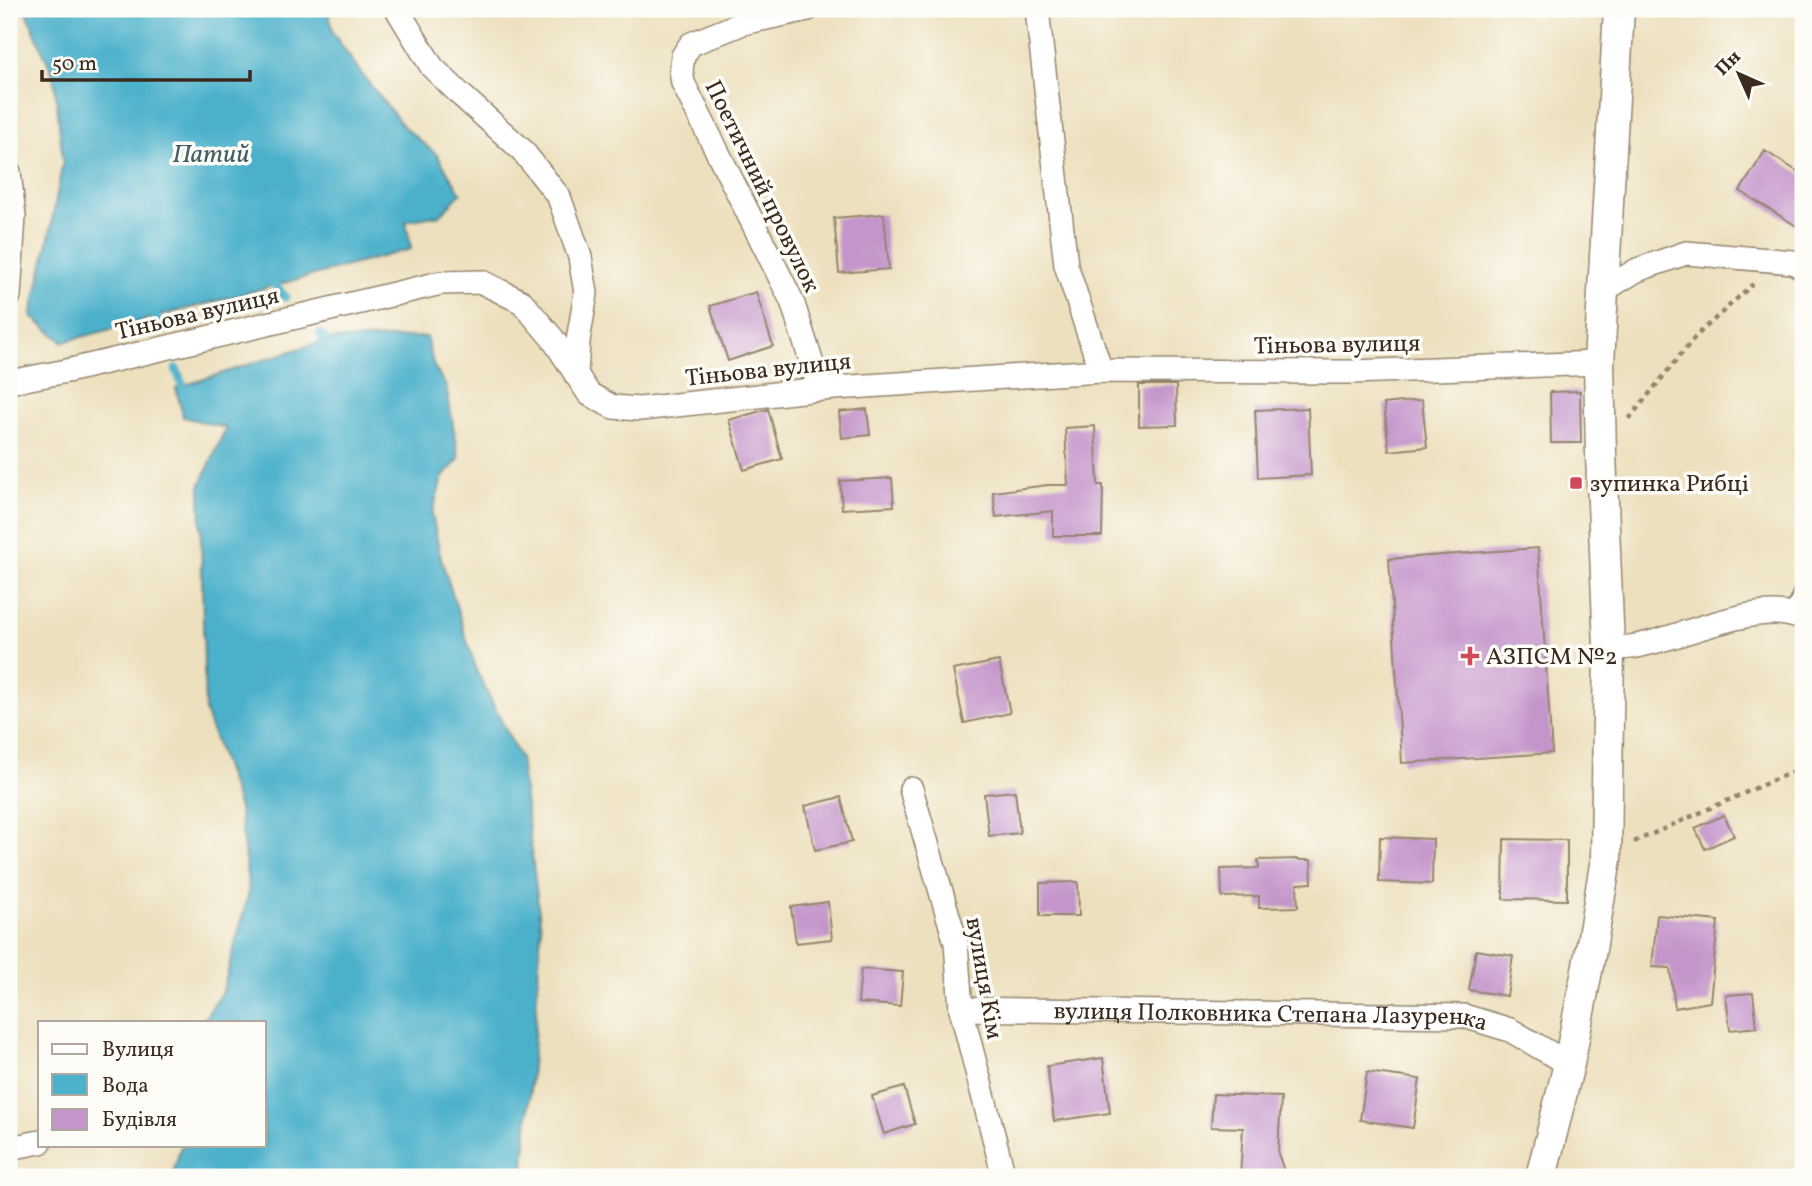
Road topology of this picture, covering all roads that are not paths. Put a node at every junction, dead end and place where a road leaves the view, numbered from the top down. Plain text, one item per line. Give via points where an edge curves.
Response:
1 (397, 9) edge
2 (808, 9) edge
3 (1037, 9) edge
4 (1619, 9) edge
5 (9, 172) edge
6 (1800, 259) edge
7 (1604, 290) junction
8 (9, 296) edge
9 (1599, 363) junction
10 (1101, 371) junction
11 (576, 375) junction
12 (9, 382) edge
13 (820, 389) junction
14 (1803, 585) edge
15 (1797, 617) edge
16 (1609, 648) junction
17 (911, 789) dead end
18 (961, 1009) junction
19 (1569, 1064) junction
20 (38, 1142) edge
21 (9, 1148) edge
22 (1004, 1177) edge
23 (1541, 1177) edge

1 - 11 street via 432,67 522,150 559,197 580,257 586,293
2 - 13 street, Поетичний провулок via 743,23 691,44 681,70 683,83 792,301
3 - 10 street via 1066,265
4 - 7 street
5 - 8 street via 14,216
6 - 7 street via 1686,253 1637,271
7 - 9 street
9 - 10 street, Тіньова вулиця via 1352,372
9 - 16 street
10 - 13 street, Тіньова вулиця
11 - 12 street, Тіньова вулиця via 522,302 482,282 441,283
11 - 13 street, Тіньова вулиця via 589,394 613,407 640,409
14 - 15 lane
15 - 16 street via 1779,612 1743,617 1631,647
16 - 19 street via 1606,859
17 - 18 street, вулиця Кім via 956,943
18 - 19 street, вулиця Полковника Степана Лазуренка via 1464,1016 1510,1030
18 - 22 street, вулиця Кім
19 - 23 street
20 - 21 street

